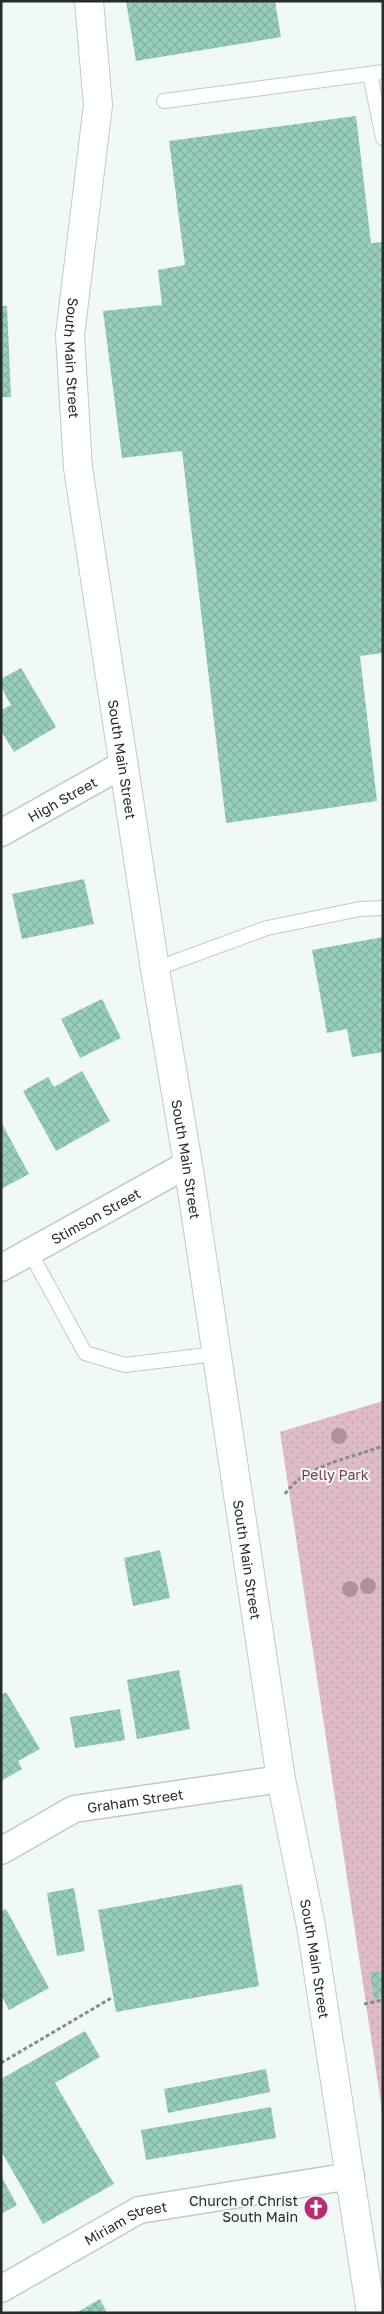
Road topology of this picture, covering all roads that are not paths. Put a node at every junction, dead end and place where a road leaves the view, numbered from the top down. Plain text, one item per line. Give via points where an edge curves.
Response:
1 (89, 1) edge
2 (377, 73) edge
3 (164, 100) dead end
4 (383, 138) edge
5 (124, 764) junction
6 (1, 833) edge
7 (383, 908) edge
8 (155, 969) junction
9 (188, 1164) junction
10 (30, 1252) junction
11 (1, 1268) edge
12 (215, 1354) junction
13 (281, 1779) junction
14 (1, 1851) edge
15 (351, 2176) junction
16 (1, 2289) edge
17 (371, 2313) edge

1 - 5 main road, South Main Street via 98,105 70,335 78,468
2 - 3 lane
2 - 4 lane
5 - 6 street, High Street
5 - 8 main road, South Main Street
7 - 8 lane via 360,909 267,928
8 - 9 main road, South Main Street
9 - 10 street, Stimson Street
9 - 12 main road, South Main Street
10 - 11 street, Stimson Street
10 - 12 lane via 85,1353 125,1365
12 - 13 main road, South Main Street
13 - 14 street, Graham Street via 74,1809
13 - 15 main road, South Main Street via 311,1926
15 - 16 street, Miriam Street via 139,2210
15 - 17 main road, South Main Street

